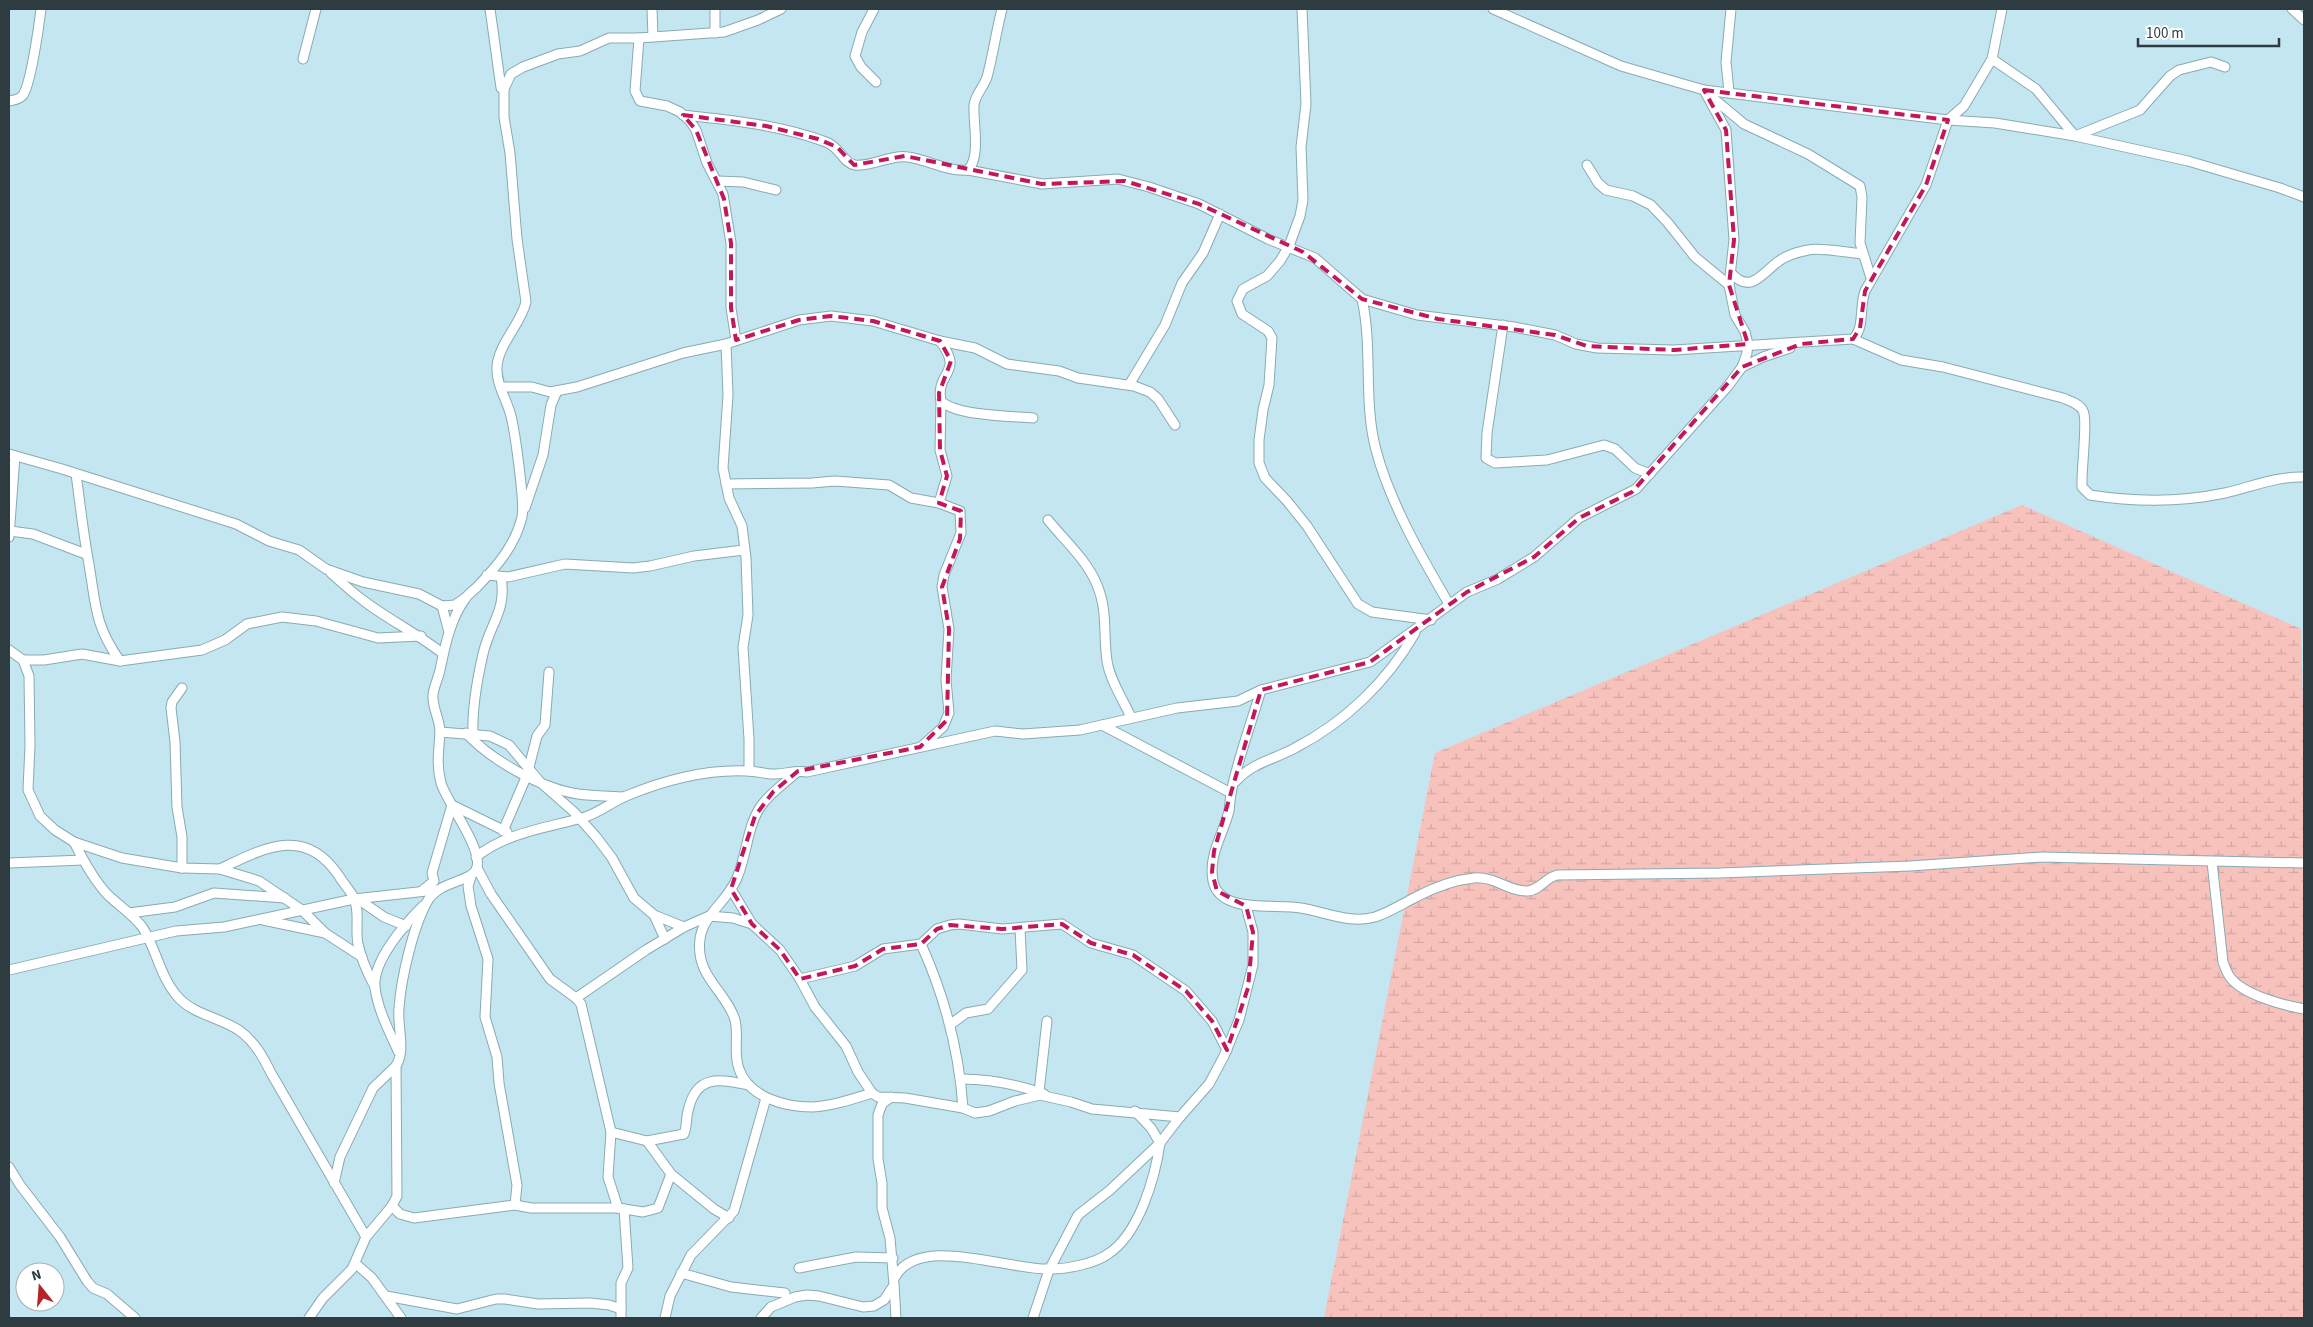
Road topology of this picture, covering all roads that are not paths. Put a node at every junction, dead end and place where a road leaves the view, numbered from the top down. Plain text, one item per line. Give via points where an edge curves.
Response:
1 (41, 9) edge
2 (316, 9) edge
3 (490, 9) edge
4 (652, 9) edge
5 (715, 9) edge
6 (782, 9) edge
7 (874, 9) edge
8 (1002, 9) edge
9 (1302, 9) edge
10 (1493, 9) edge
11 (1731, 9) edge
12 (2002, 9) edge
13 (2292, 9) edge
14 (2304, 20) edge
15 (714, 33) junction
16 (653, 37) junction
17 (639, 38) junction
18 (303, 59) dead end
19 (1992, 59) junction
20 (2225, 67) dead end
21 (876, 82) dead end
22 (504, 89) junction
23 (1704, 90) junction
24 (1729, 92) junction
25 (9, 101) edge
26 (683, 115) junction
27 (1948, 120) junction
28 (2075, 136) junction
29 (1587, 165) dead end
30 (968, 170) junction
31 (717, 181) junction
32 (776, 190) dead end
33 (2304, 198) edge
34 (1220, 214) junction
35 (1289, 246) junction
36 (1863, 254) junction
37 (1731, 273) junction
38 (1871, 278) junction
39 (1729, 285) junction
40 (1362, 299) junction
41 (1503, 325) junction
42 (736, 340) junction
43 (1853, 340) junction
44 (940, 341) junction
45 (726, 344) junction
46 (1748, 344) junction
47 (1801, 344) junction
48 (1742, 367) junction
49 (1129, 385) junction
50 (502, 387) junction
51 (557, 391) junction
52 (941, 401) junction
53 (1033, 418) dead end
54 (1175, 425) dead end
55 (12, 455) edge
56 (76, 474) junction
57 (1650, 474) junction
58 (2304, 477) edge
59 (726, 484) junction
60 (939, 503) junction
61 (523, 515) junction
62 (1048, 520) dead end
63 (9, 534) edge
64 (744, 550) junction
65 (83, 553) dead end
66 (326, 569) junction
67 (487, 575) junction
68 (502, 578) junction
69 (465, 598) junction
70 (1449, 604) junction
71 (442, 606) junction
72 (1431, 620) junction
73 (1416, 631) junction
74 (449, 632) junction
75 (421, 636) junction
76 (9, 650) edge
77 (442, 653) junction
78 (23, 660) junction
79 (120, 661) junction
80 (550, 672) dead end
81 (182, 688) dead end
82 (1260, 690) junction
83 (1131, 717) junction
84 (1102, 725) junction
85 (440, 732) junction
86 (469, 733) junction
87 (920, 747) junction
88 (749, 771) junction
89 (798, 771) junction
90 (528, 772) junction
91 (540, 782) junction
92 (1232, 788) junction
93 (624, 797) junction
94 (452, 805) junction
95 (579, 818) junction
96 (503, 831) junction
97 (516, 835) junction
98 (74, 842) junction
99 (476, 857) junction
100 (83, 860) junction
101 (2212, 862) junction
102 (9, 863) edge
103 (2304, 863) edge
104 (182, 868) junction
105 (477, 868) junction
106 (220, 869) junction
107 (471, 877) junction
108 (732, 889) junction
109 (423, 890) junction
110 (436, 890) junction
111 (285, 898) junction
112 (356, 899) junction
113 (426, 902) junction
114 (1246, 906) junction
115 (302, 910) junction
116 (130, 913) junction
117 (654, 914) junction
118 (709, 916) junction
119 (260, 919) junction
120 (752, 924) junction
121 (406, 926) junction
122 (684, 927) junction
123 (1020, 928) junction
124 (325, 933) junction
125 (147, 936) junction
126 (665, 939) junction
127 (921, 944) junction
128 (362, 957) junction
129 (9, 970) edge
130 (800, 979) junction
131 (375, 987) junction
132 (576, 998) junction
133 (2304, 1008) edge
134 (1047, 1021) dead end
135 (951, 1024) junction
136 (1227, 1050) junction
137 (398, 1062) junction
138 (961, 1079) junction
139 (749, 1085) junction
140 (1039, 1092) junction
141 (872, 1093) junction
142 (1050, 1096) junction
143 (891, 1097) junction
144 (766, 1098) junction
145 (963, 1108) junction
146 (1134, 1111) junction
147 (1180, 1117) junction
148 (611, 1132) junction
149 (647, 1141) junction
150 (1160, 1143) junction
151 (9, 1167) edge
152 (671, 1174) junction
153 (334, 1183) junction
154 (515, 1205) junction
155 (392, 1206) junction
156 (621, 1208) junction
157 (729, 1218) junction
158 (366, 1237) junction
159 (893, 1258) junction
160 (355, 1263) junction
161 (799, 1268) dead end
162 (1049, 1270) junction
163 (681, 1273) junction
164 (895, 1281) junction
165 (785, 1292) dead end
166 (386, 1296) junction
167 (620, 1313) edge
168 (134, 1318) edge
169 (310, 1318) edge
170 (401, 1318) edge
171 (665, 1318) edge
172 (761, 1318) edge
173 (896, 1318) edge
174 (1033, 1318) edge

1 - 25 street via 23,94
2 - 18 street
3 - 22 street via 501,88
4 - 16 street
5 - 15 street
6 - 15 street via 744,26
7 - 21 street via 862,32 855,56
8 - 30 street via 989,69 974,102 975,142 973,161
9 - 35 street via 1306,104 1301,147 1303,200
10 - 23 street via 1621,66
11 - 24 street via 1726,62
12 - 19 street
13 - 14 street
15 - 16 street
16 - 17 street
17 - 22 street via 609,38 580,51 558,54 523,66 510,74
17 - 26 street via 636,96 644,103 667,106
19 - 27 street via 1964,106
19 - 28 street via 2036,89
20 - 28 street via 2211,62 2179,70 2140,110
22 - 50 street via 504,117 526,302 524,312 498,360
23 - 24 street
23 - 36 street via 1744,124 1808,154 1860,186 1859,234
23 - 37 street via 1726,130 1734,240
24 - 27 street
26 - 30 street via 766,126 818,139 837,147 854,165 905,156 956,170
26 - 31 street via 696,130
27 - 28 street via 1995,123
27 - 38 street via 1926,185
28 - 33 street via 2188,160
29 - 39 street via 1606,190 1633,196 1651,205 1695,257
30 - 34 street via 1042,184 1118,179 1155,189
31 - 32 street via 743,182
31 - 42 street via 723,194 731,243 731,308
34 - 35 street
34 - 49 street via 1203,253 1182,283 1164,325
35 - 40 street via 1315,258
35 - 72 street via 1272,271 1244,289 1237,301 1242,314 1268,331 1272,338 1269,385 1259,440 1261,470 1269,484 1307,526 1358,604 1372,612
36 - 37 street via 1812,249 1786,256 1756,281 1736,279
36 - 38 street
37 - 39 street
38 - 43 street via 1862,298 1860,328
39 - 46 street via 1735,315
40 - 41 street via 1438,319
40 - 70 street via 1368,324 1369,389 1376,450 1400,513
41 - 46 street via 1555,335 1597,348 1674,350
41 - 57 street via 1486,458 1494,463 1548,460 1604,445 1615,449 1635,468
42 - 44 street via 799,320 831,316 873,321
42 - 45 street
43 - 47 street
43 - 58 street via 1901,360 1943,367 2063,398 2081,407 2086,422 2082,487 2090,496 2175,500
44 - 49 street via 975,348 1007,364
44 - 52 street via 951,361 951,368 940,388
45 - 51 street via 683,353 599,381
45 - 59 street via 728,395 723,448
46 - 47 street
46 - 48 street
47 - 48 street
48 - 57 street
49 - 54 street via 1150,392
50 - 51 street
50 - 61 street via 512,419
51 - 61 street via 551,405 543,455
52 - 53 street via 950,408
52 - 60 street via 940,450 947,476
55 - 56 street
55 - 63 street
56 - 66 street via 236,524 270,541 299,550
56 - 79 street via 98,619 108,644
57 - 70 street via 1632,492 1579,518 1528,562
59 - 60 street via 835,481 889,485 911,498
59 - 64 street via 742,526
60 - 87 street via 957,509 961,515 960,539 942,587 949,629 946,680 949,713 942,727
61 - 67 street via 510,548
62 - 83 street via 1084,561 1097,585 1106,617 1110,673
63 - 65 street via 33,534
64 - 68 street via 633,568 566,564
64 - 88 street via 748,599 743,647
66 - 71 street via 362,582 419,594
66 - 75 street via 364,601
67 - 68 street
67 - 69 street
68 - 86 street via 504,598 483,654
69 - 71 street
69 - 74 street
70 - 72 street
71 - 74 street
72 - 73 street
73 - 82 street via 1370,662
73 - 92 street via 1385,677 1350,712 1297,748 1251,767
74 - 77 street
75 - 77 street
75 - 79 street via 378,638 316,621 282,617 247,624 225,640 202,650
76 - 78 street
77 - 85 street via 433,699
78 - 79 street via 82,654
78 - 98 street via 29,676 28,790 40,816
80 - 90 street via 545,725 537,736
81 - 104 street via 172,702
82 - 83 street via 1238,701
82 - 92 street
83 - 84 street
84 - 87 street via 1048,733 995,731
84 - 92 street
85 - 86 street
85 - 94 street via 437,753 440,780
86 - 90 street via 482,748
86 - 90 street via 490,736 509,745
87 - 89 street via 807,772
88 - 89 street via 781,774
88 - 93 street via 683,776
89 - 108 street via 773,792 758,811
90 - 91 street
90 - 96 street
91 - 93 street via 578,794
91 - 95 street
92 - 114 street via 1229,812 1214,851 1213,882 1223,897
93 - 95 street via 599,812
94 - 96 street
94 - 99 street
94 - 109 street via 432,873 434,881
95 - 97 street
95 - 117 street via 612,858 634,898
96 - 97 street
97 - 99 street via 488,847
98 - 100 street
98 - 104 street via 122,858
99 - 105 street
100 - 102 street
100 - 116 street via 105,892
101 - 103 street
101 - 114 street via 2042,857 1910,866 1557,875 1531,891 1521,891 1491,878 1474,878 1431,890 1395,909 1361,920 1300,908
101 - 133 street via 2223,962 2230,977 2240,987 2264,998
104 - 106 street
105 - 107 street
105 - 132 street via 491,894 550,979
106 - 111 street via 259,881
106 - 112 street via 267,847 307,848 321,854 331,864
107 - 110 street
107 - 154 street via 468,886 471,906 488,959 485,1017 498,1064 517,1185
108 - 118 street
108 - 120 street
109 - 110 street
109 - 112 street
110 - 113 street
111 - 115 street
111 - 116 street via 214,894 175,907
112 - 115 street
112 - 121 street via 384,917
112 - 128 street via 358,944
113 - 121 street
113 - 137 street via 413,941 398,1009
114 - 136 street via 1252,932 1253,965 1240,1020
115 - 119 street
115 - 124 street
116 - 125 street
117 - 122 street
117 - 126 street
118 - 120 street
118 - 122 street
118 - 139 street via 699,941 702,965 734,1018 738,1069
119 - 124 street
119 - 125 street via 224,927
120 - 130 street via 780,950
121 - 131 street via 384,954
122 - 126 street
123 - 127 street via 950,925 937,929
123 - 135 street via 1022,970 988,1009 966,1013
123 - 136 street via 1062,924 1091,943 1119,950 1146,962 1189,994 1212,1021
124 - 128 street
125 - 129 street
125 - 153 street via 162,972 177,996 185,1004 239,1030 259,1050
126 - 132 street
127 - 130 street via 883,950 855,966
127 - 135 street
128 - 131 street
130 - 141 street via 815,1007 846,1046
131 - 137 street
132 - 148 street via 581,1004
134 - 140 street
135 - 138 street
136 - 147 street via 1209,1084
137 - 153 street via 374,1088 340,1157
137 - 155 street via 398,1181
138 - 140 street via 986,1079
138 - 145 street
139 - 144 street
139 - 149 street via 716,1080 701,1085 689,1103 684,1134
140 - 142 street
141 - 143 street via 878,1097
141 - 144 street via 813,1107 788,1105
142 - 145 street via 1024,1099 989,1112 975,1113
142 - 146 street via 1092,1109
143 - 145 street
143 - 159 street via 882,1104 878,1115 878,1149 882,1208
144 - 157 street via 734,1211
146 - 147 street
146 - 150 street
147 - 150 street
148 - 149 street
148 - 156 street via 608,1177
149 - 152 street
150 - 162 street via 1078,1215
150 - 162 street via 1157,1168 1144,1203 1117,1247 1095,1260
151 - 168 street via 93,1288 107,1294
152 - 156 street via 658,1208 643,1212
152 - 157 street
153 - 158 street
154 - 155 street via 414,1218 400,1214
154 - 156 street via 531,1208
155 - 158 street
156 - 167 street via 628,1268 621,1283
157 - 163 street via 695,1251
158 - 160 street
159 - 161 street via 856,1257
159 - 164 street
160 - 166 street
160 - 169 street via 323,1298
162 - 164 street via 941,1256 907,1262
162 - 174 street
163 - 165 street via 724,1286
163 - 171 street via 667,1304
164 - 172 street via 884,1300 874,1306 807,1295 771,1307
164 - 173 street
166 - 167 street via 457,1309 505,1299 538,1304 609,1305
166 - 170 street

